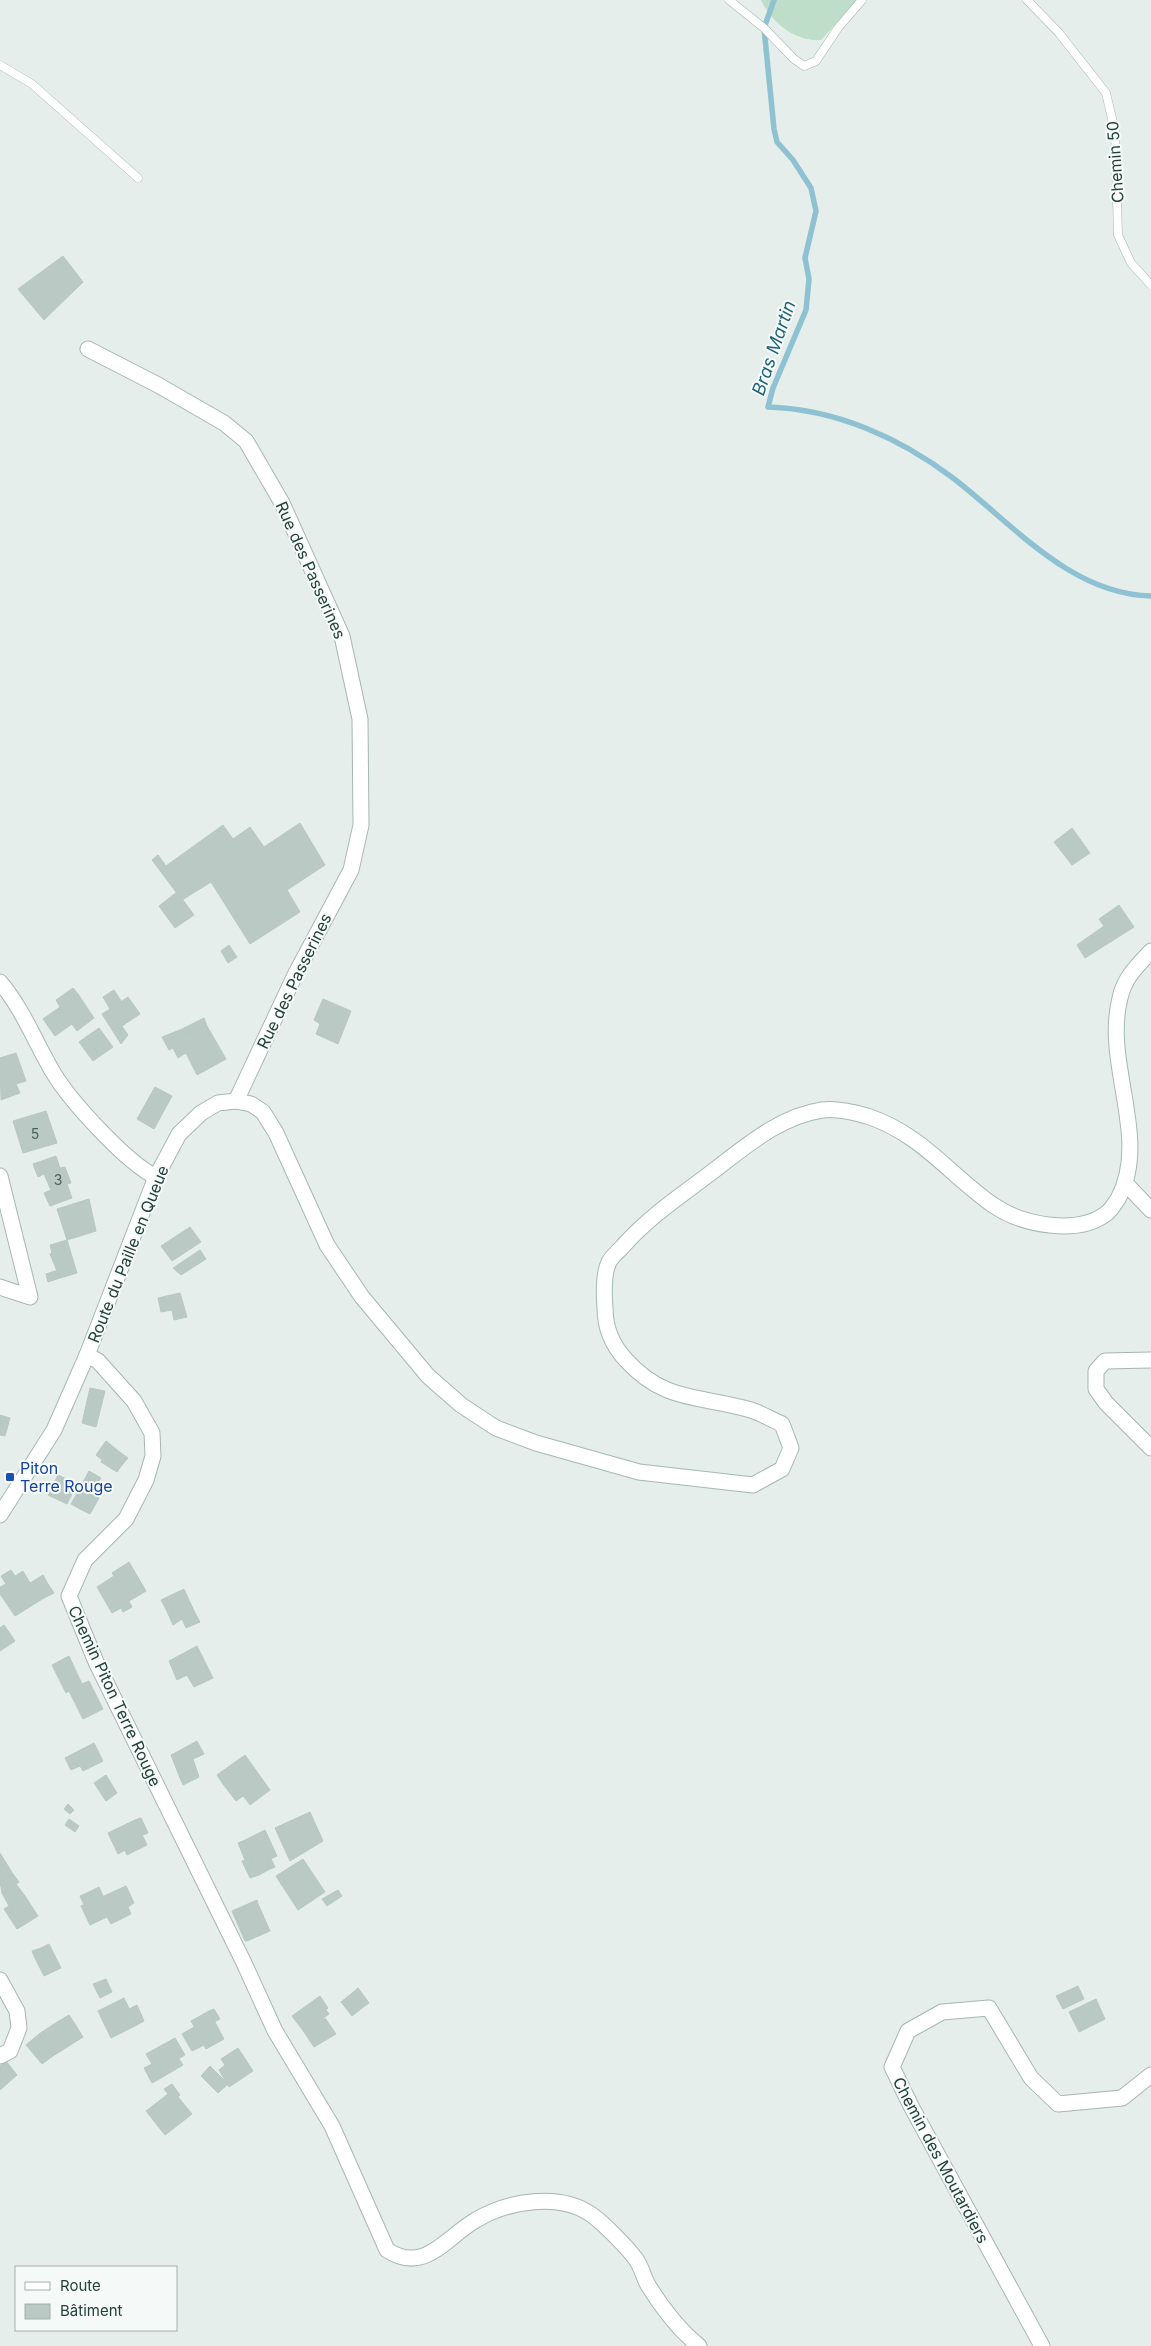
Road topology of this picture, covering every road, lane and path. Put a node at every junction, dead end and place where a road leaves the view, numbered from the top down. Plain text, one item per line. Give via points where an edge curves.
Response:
1 (729, 0) edge
2 (862, 0) edge
3 (1027, 0) edge
4 (0, 65) edge
5 (138, 178) dead end
6 (1151, 285) edge
7 (88, 349) dead end
8 (1151, 951) edge
9 (0, 982) edge
10 (236, 1100) junction
11 (0, 1176) edge
12 (156, 1177) junction
13 (1128, 1186) junction
14 (1151, 1210) edge
15 (0, 1287) edge
16 (87, 1355) junction
17 (1151, 1360) edge
18 (1151, 1448) edge
19 (0, 1514) edge
20 (0, 1980) edge
21 (0, 2056) edge
22 (1151, 2075) edge
23 (699, 2346) edge
24 (1042, 2346) edge

1 - 2 lane via 804,66 816,61 849,12
3 - 6 lane, Chemin 50 via 1060,33 1106,93 1115,131 1118,235 1131,263
4 - 5 lane via 32,84
7 - 10 street, Rue des Passerines via 158,384 224,423 246,441 282,503 342,636 360,719 362,825 351,870
8 - 13 street via 1130,973 1120,997 1116,1024 1135,1132
9 - 12 street via 10,994 55,1076 105,1136
10 - 12 street, Route du Paille en Queue via 218,1103 201,1112 179,1134
10 - 13 street via 263,1112 276,1133 327,1244 362,1297 428,1376 461,1405 496,1428 630,1469 753,1485 782,1469 791,1448 782,1424 752,1410 681,1396 657,1387 619,1352 605,1325 604,1294 609,1263 643,1224 769,1130 796,1116 825,1110 853,1112 888,1123 917,1141 995,1207 1032,1222 1058,1227 1086,1223 1108,1212
11 - 15 street via 30,1298
12 - 16 street, Route du Paille en Queue
13 - 14 street
16 - 19 street, Route du Paille en Queue via 54,1430
16 - 23 street, Chemin Piton Terre Rouge via 98,1361 134,1401 152,1433 153,1456 146,1480 126,1519 85,1560 69,1596 96,1662 275,2032 332,2126 388,2250 399,2258 416,2258 448,2243 474,2221 498,2209 538,2202 564,2202 592,2215 635,2258 660,2303
17 - 18 street via 1105,1361 1096,1371 1096,1389
20 - 21 street via 18,2012 19,2028 10,2051
22 - 24 street, Chemin des Moutardiers via 1122,2098 1058,2104 1031,2078 989,2008 942,2012 908,2031 892,2067

